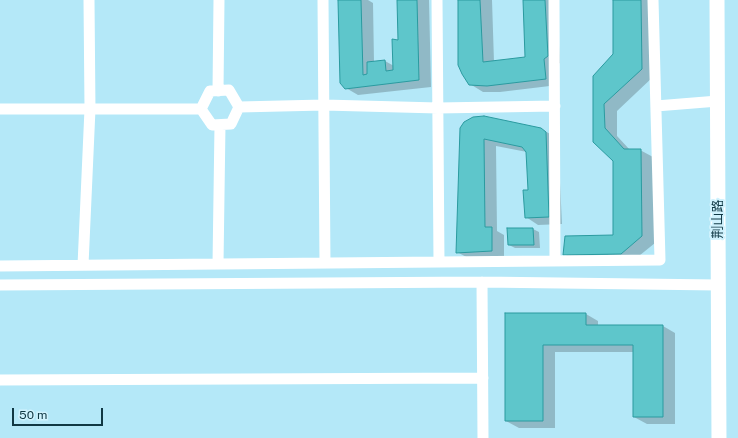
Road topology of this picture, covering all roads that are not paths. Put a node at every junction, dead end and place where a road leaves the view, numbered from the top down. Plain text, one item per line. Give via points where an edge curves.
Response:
1 (89, 0) edge
2 (219, 0) edge
3 (324, 0) edge
4 (438, 0) edge
5 (554, 0) edge
6 (653, 0) edge
7 (717, 0) edge
8 (218, 91) junction
9 (718, 101) junction
10 (324, 105) junction
11 (555, 106) junction
12 (656, 106) junction
13 (240, 107) junction
14 (438, 108) junction
15 (0, 109) edge
16 (90, 109) junction
17 (201, 109) junction
18 (220, 124) junction
19 (555, 260) junction
20 (440, 262) junction
21 (325, 263) junction
22 (218, 264) junction
23 (83, 265) junction
24 (0, 266) edge
25 (482, 282) junction
26 (0, 285) edge
27 (718, 285) junction
28 (483, 378) junction
29 (0, 380) edge
30 (483, 438) edge
31 (719, 438) edge

1 - 16 street
2 - 8 street
3 - 10 street
4 - 14 street
5 - 11 street
6 - 12 street
7 - 9 street, 荆山路
8 - 13 street via 229,90
8 - 17 street via 210,91
9 - 12 street
9 - 27 street, 荆山路
10 - 13 street
10 - 14 street
10 - 21 street
11 - 14 street
11 - 19 street
12 - 19 street via 660,260
13 - 18 street via 231,124
14 - 20 street
15 - 16 street
16 - 17 street
16 - 23 street
17 - 18 street via 212,125
18 - 22 street
19 - 20 street
20 - 21 street
21 - 22 street
22 - 23 street
23 - 24 street
25 - 26 street
25 - 27 street
25 - 28 street
27 - 31 street, 荆山路
28 - 29 street
28 - 30 street

